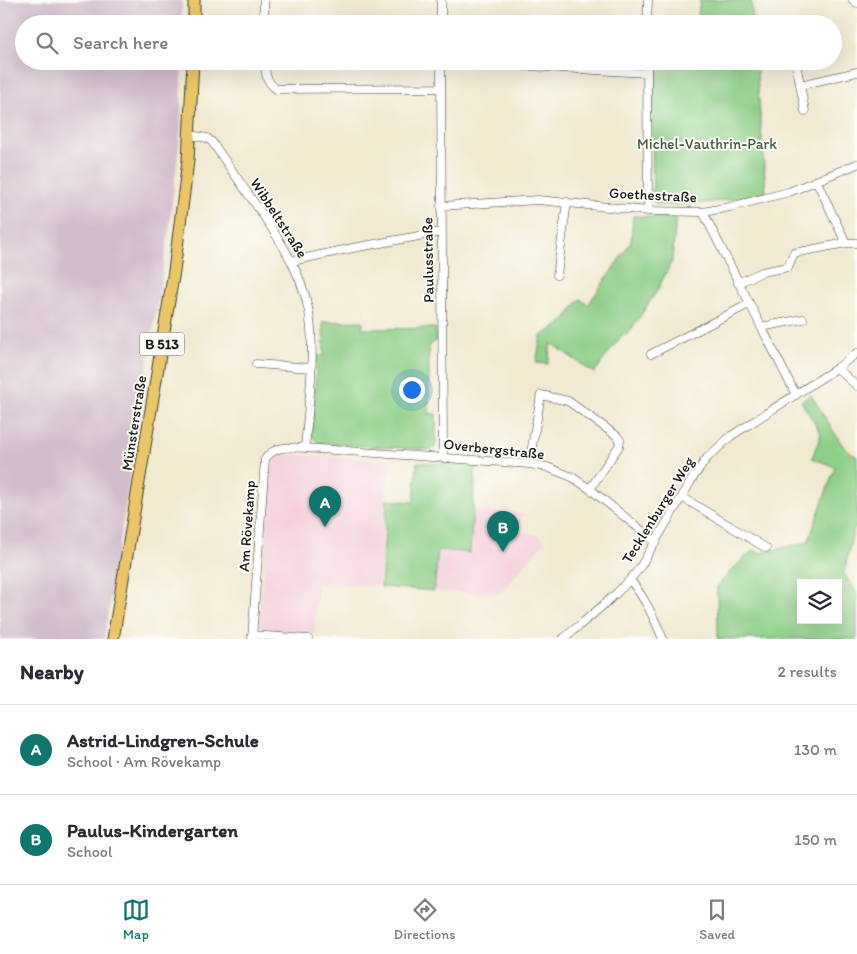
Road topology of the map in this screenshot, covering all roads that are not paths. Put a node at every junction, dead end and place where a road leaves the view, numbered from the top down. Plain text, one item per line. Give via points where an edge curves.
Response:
1 (194, 0) edge
2 (264, 0) edge
3 (441, 0) edge
4 (648, 0) edge
5 (852, 0) edge
6 (857, 3) edge
7 (194, 15) edge
8 (264, 15) edge
9 (441, 15) edge
10 (647, 15) edge
11 (193, 70) edge
12 (265, 70) edge
13 (441, 70) edge
14 (596, 70) edge
15 (646, 70) edge
16 (797, 70) edge
17 (857, 72) edge
18 (646, 73) junction
19 (800, 85) junction
20 (441, 88) junction
21 (805, 110) dead end
22 (190, 135) junction
23 (857, 164) edge
24 (817, 182) junction
25 (567, 202) junction
26 (441, 206) junction
27 (648, 211) junction
28 (703, 212) junction
29 (441, 232) junction
30 (846, 243) junction
31 (857, 243) edge
32 (292, 260) junction
33 (557, 275) dead end
34 (738, 283) junction
35 (749, 304) junction
36 (804, 319) dead end
37 (761, 327) junction
38 (857, 353) edge
39 (651, 354) dead end
40 (256, 364) dead end
41 (312, 368) junction
42 (838, 368) junction
43 (857, 386) edge
44 (796, 395) junction
45 (305, 448) junction
46 (443, 458) junction
47 (529, 464) junction
48 (590, 489) junction
49 (682, 497) junction
50 (656, 542) junction
51 (766, 548) dead end
52 (630, 580) junction
53 (252, 637) edge
54 (113, 639) edge
55 (308, 639) edge
56 (563, 639) edge
57 (663, 639) edge

1 - 7 main road
2 - 8 street
3 - 9 street
4 - 10 street
5 - 6 street
11 - 22 main road, Münsterstraße / B 513
12 - 20 street via 269,83 276,89
13 - 20 street, Paulusstraße
14 - 18 street
15 - 18 street
16 - 19 street
17 - 19 street
18 - 27 street
19 - 21 street
20 - 26 street, Paulusstraße
22 - 32 street, Wibbeltstraße via 212,142
22 - 54 main road, Münsterstraße / B 513 via 174,271
23 - 24 street, Goethestraße
24 - 28 street, Goethestraße via 752,202
24 - 30 street
25 - 26 street, Goethestraße via 538,200
25 - 27 street, Goethestraße
25 - 33 street
26 - 29 street, Paulusstraße
27 - 28 street, Goethestraße
28 - 34 street
29 - 32 street
29 - 46 street, Paulusstraße
30 - 31 street
30 - 34 street via 794,253 788,267 762,272
32 - 41 street, Wibbeltstraße via 308,306
34 - 35 street
35 - 37 street
35 - 39 street
36 - 37 street
37 - 44 street
38 - 42 street, Tecklenburger Weg
40 - 41 street
41 - 45 street, Wibbeltstraße
42 - 43 street
42 - 44 street, Tecklenburger Weg
44 - 49 street, Tecklenburger Weg via 731,436 707,458
45 - 46 street, Overbergstraße
45 - 53 street, Am Rövekamp via 277,448 265,459
46 - 47 street, Overbergstraße
47 - 48 street, Overbergstraße via 559,471
47 - 48 street via 541,395 568,401 620,440
48 - 50 street, Overbergstraße
49 - 50 street, Tecklenburger Weg
49 - 51 street
50 - 52 street, Tecklenburger Weg
52 - 56 street, Tecklenburger Weg
52 - 57 street via 655,618
53 - 55 street

